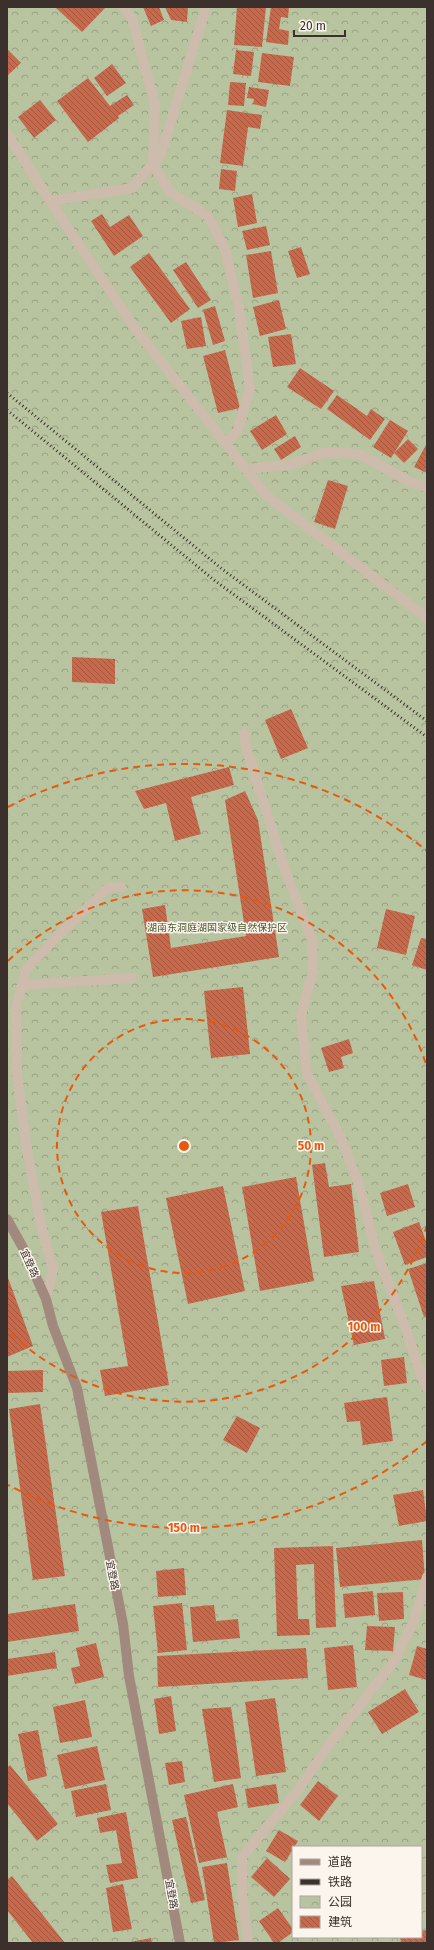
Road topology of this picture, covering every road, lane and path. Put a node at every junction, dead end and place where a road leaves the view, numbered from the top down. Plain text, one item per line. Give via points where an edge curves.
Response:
1 (123, 7) edge
2 (206, 7) edge
3 (7, 133) edge
4 (153, 164) junction
5 (50, 202) junction
6 (226, 443) junction
7 (254, 468) dead end
8 (427, 487) edge
9 (427, 618) edge
10 (244, 733) dead end
11 (121, 887) dead end
12 (132, 978) dead end
13 (22, 985) junction
14 (7, 1219) edge
15 (46, 1299) junction
16 (424, 1373) edge
17 (427, 1388) edge
18 (427, 1576) edge
19 (180, 1943) edge
20 (248, 1943) edge

1 - 4 street via 132,18 155,105
2 - 4 street via 161,154
3 - 5 street
4 - 5 street via 132,188
4 - 6 street via 170,192 208,216 225,249 239,309 250,388 237,432
5 - 6 street via 137,331
6 - 9 street via 267,496
7 - 8 street via 290,465 326,452 359,454 410,482
10 - 16 street via 246,747 284,867 312,940 314,972 301,1015 307,1074 340,1136 358,1181 376,1251
11 - 13 street via 108,888 54,938 26,970
12 - 13 street
13 - 15 street via 16,1008 17,1073 30,1166 41,1225 53,1269
14 - 15 street, 宜登路
15 - 19 street, 宜登路 via 53,1326 77,1388 123,1624 129,1676
16 - 17 street
18 - 20 street via 414,1622 393,1663 331,1742 298,1790 242,1857 242,1893

